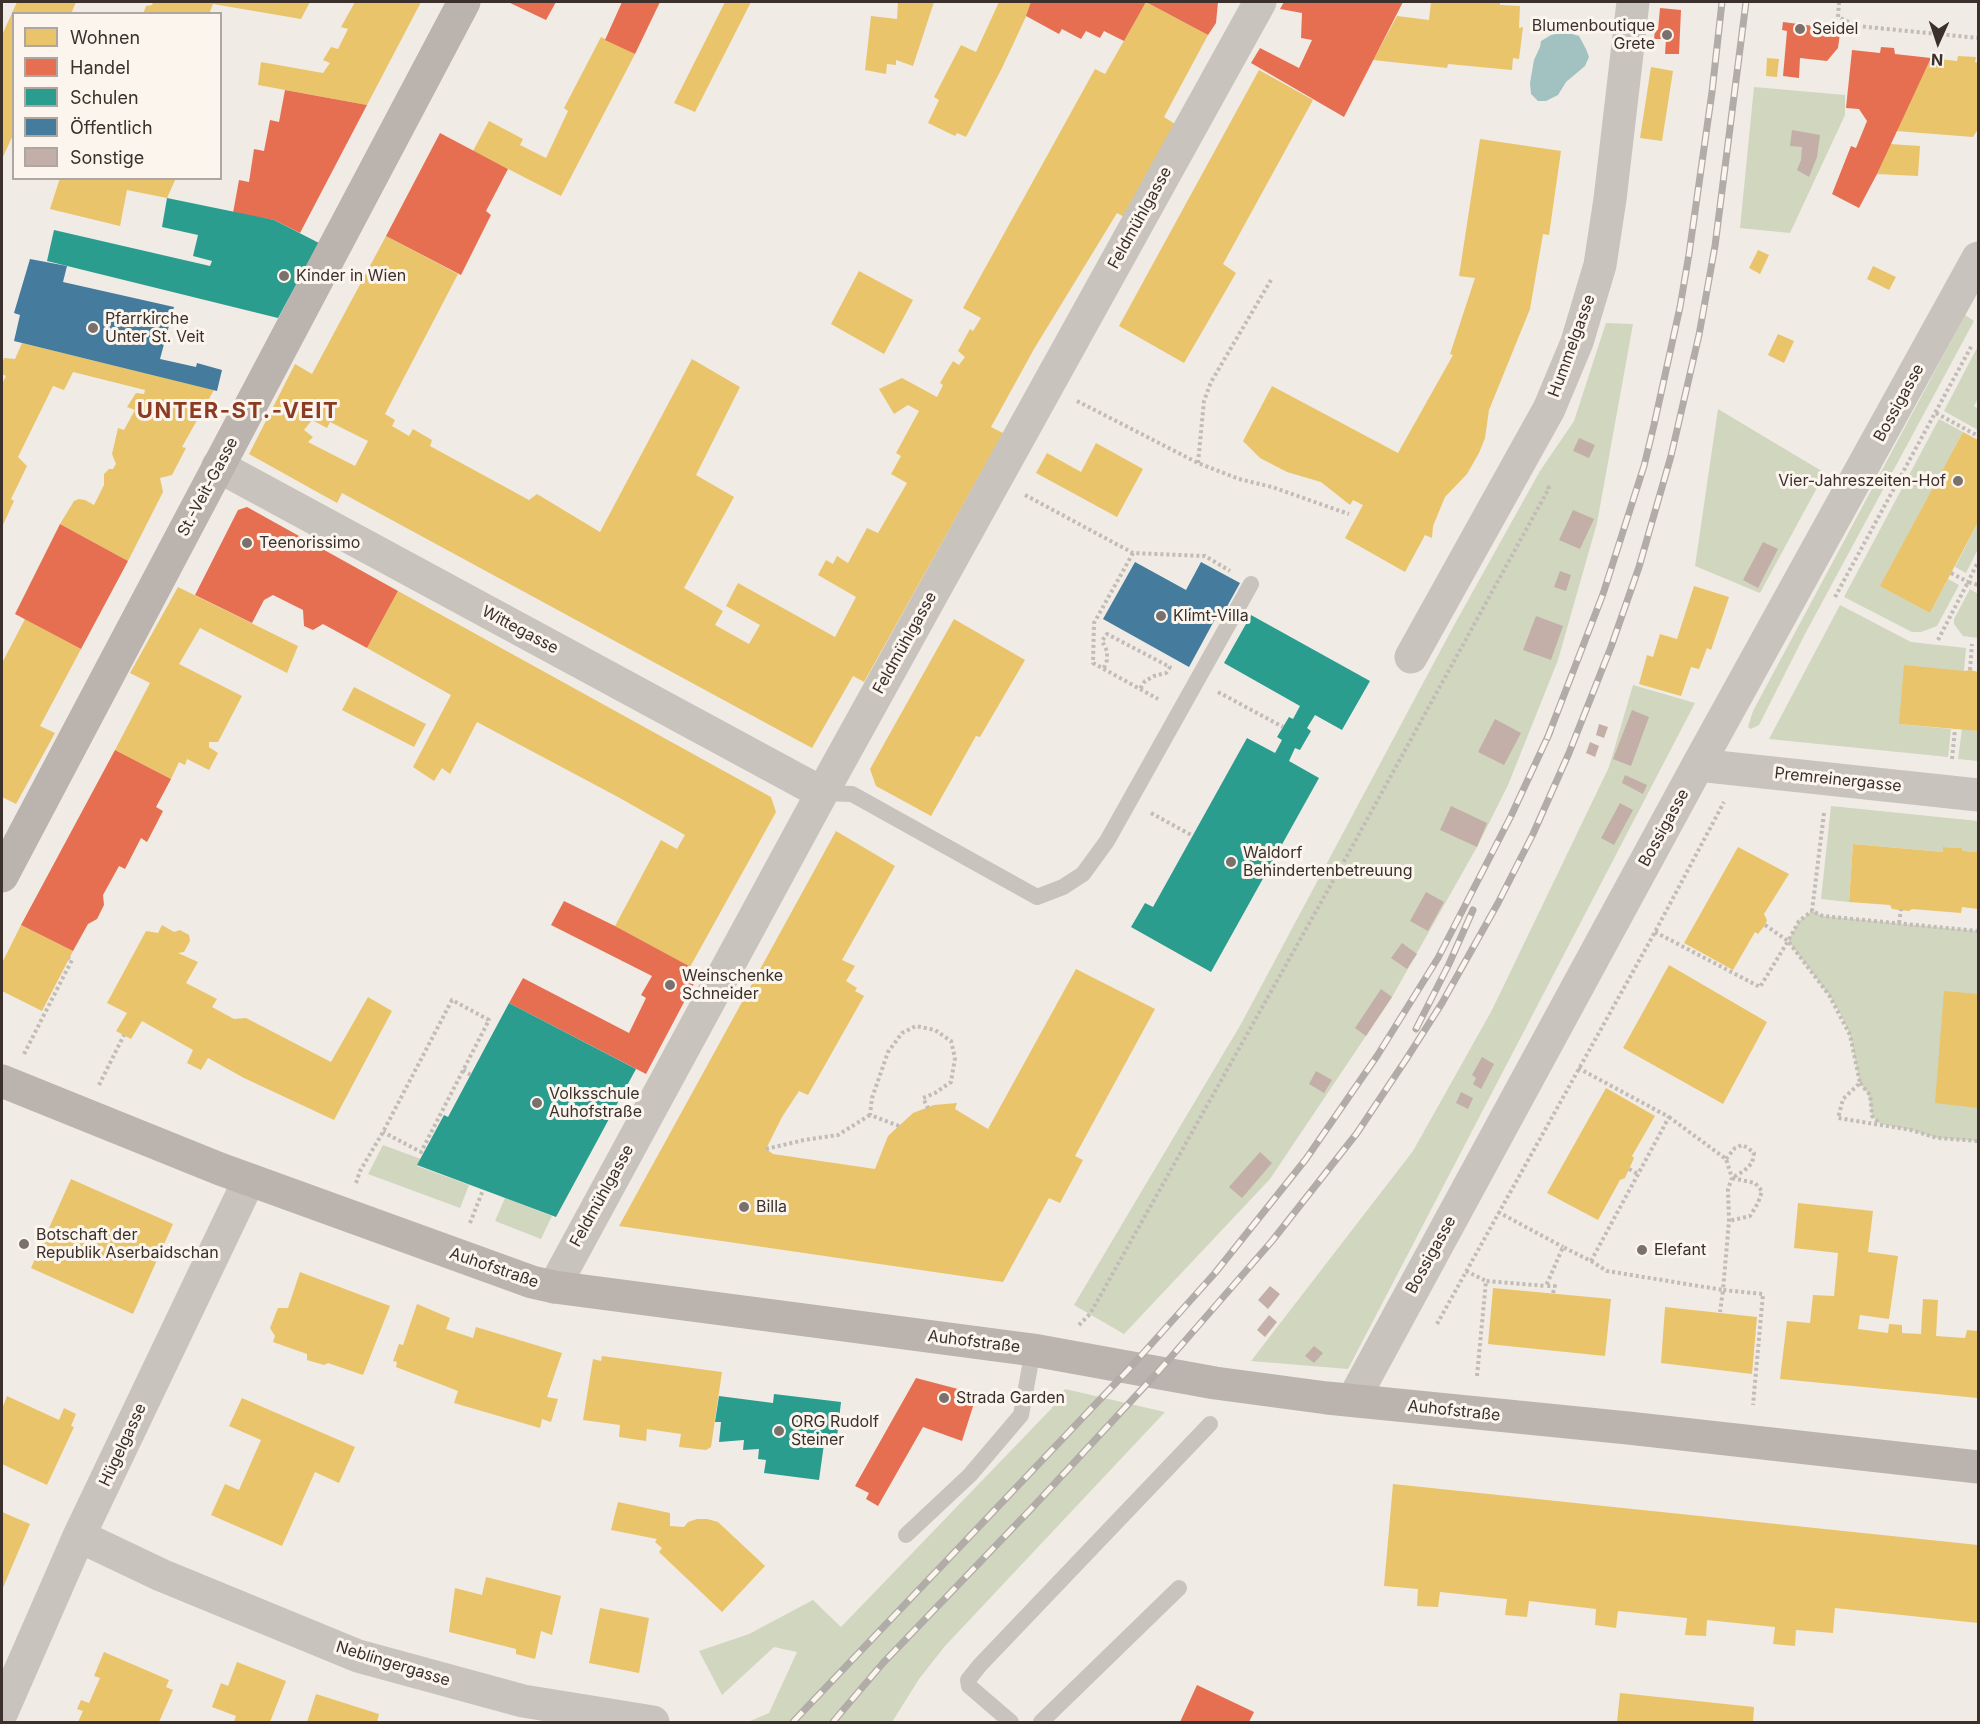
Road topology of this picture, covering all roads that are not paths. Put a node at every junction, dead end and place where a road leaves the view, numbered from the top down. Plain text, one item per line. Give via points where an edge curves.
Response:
1 (464, 2) edge
2 (1260, 2) edge
3 (1633, 2) edge
4 (1978, 258) edge
5 (218, 466) junction
6 (1251, 584) road end
7 (1411, 657) dead end
8 (1698, 765) junction
9 (822, 793) junction
10 (1978, 795) edge
11 (2, 876) edge
12 (5, 1083) edge
13 (249, 1180) junction
14 (554, 1287) junction
15 (1042, 1351) junction
16 (1353, 1400) junction
17 (1210, 1424) dead end
18 (1978, 1467) edge
19 (906, 1535) dead end
20 (80, 1536) junction
21 (1179, 1588) dead end
22 (2, 1712) edge
23 (653, 1722) edge
24 (1011, 1722) edge
25 (1041, 1722) edge

1 - 5 street, St.-Veit-Gasse
2 - 9 street, Feldmühlgasse
3 - 7 street, Hummelgasse via 1600,265 1573,352 1518,468
4 - 8 street, Bossigasse
5 - 9 street, Wittegasse
5 - 11 street, St.-Veit-Gasse
6 - 9 lane via 1107,841 1083,874 1063,887 1037,897 852,794
8 - 10 street, Premreinergasse
8 - 16 street, Bossigasse
9 - 14 street, Feldmühlgasse
12 - 13 street, Auhofstraße
13 - 14 street, Auhofstraße
13 - 20 street, Hügelgasse
14 - 15 street, Auhofstraße
15 - 16 street, Auhofstraße via 1215,1383
15 - 19 lane via 1022,1414 970,1475
16 - 18 street, Auhofstraße
17 - 24 lane via 968,1680 969,1686
20 - 22 street, Hügelgasse
20 - 23 street, Neblingergasse via 161,1575 358,1656 524,1701
21 - 25 lane

